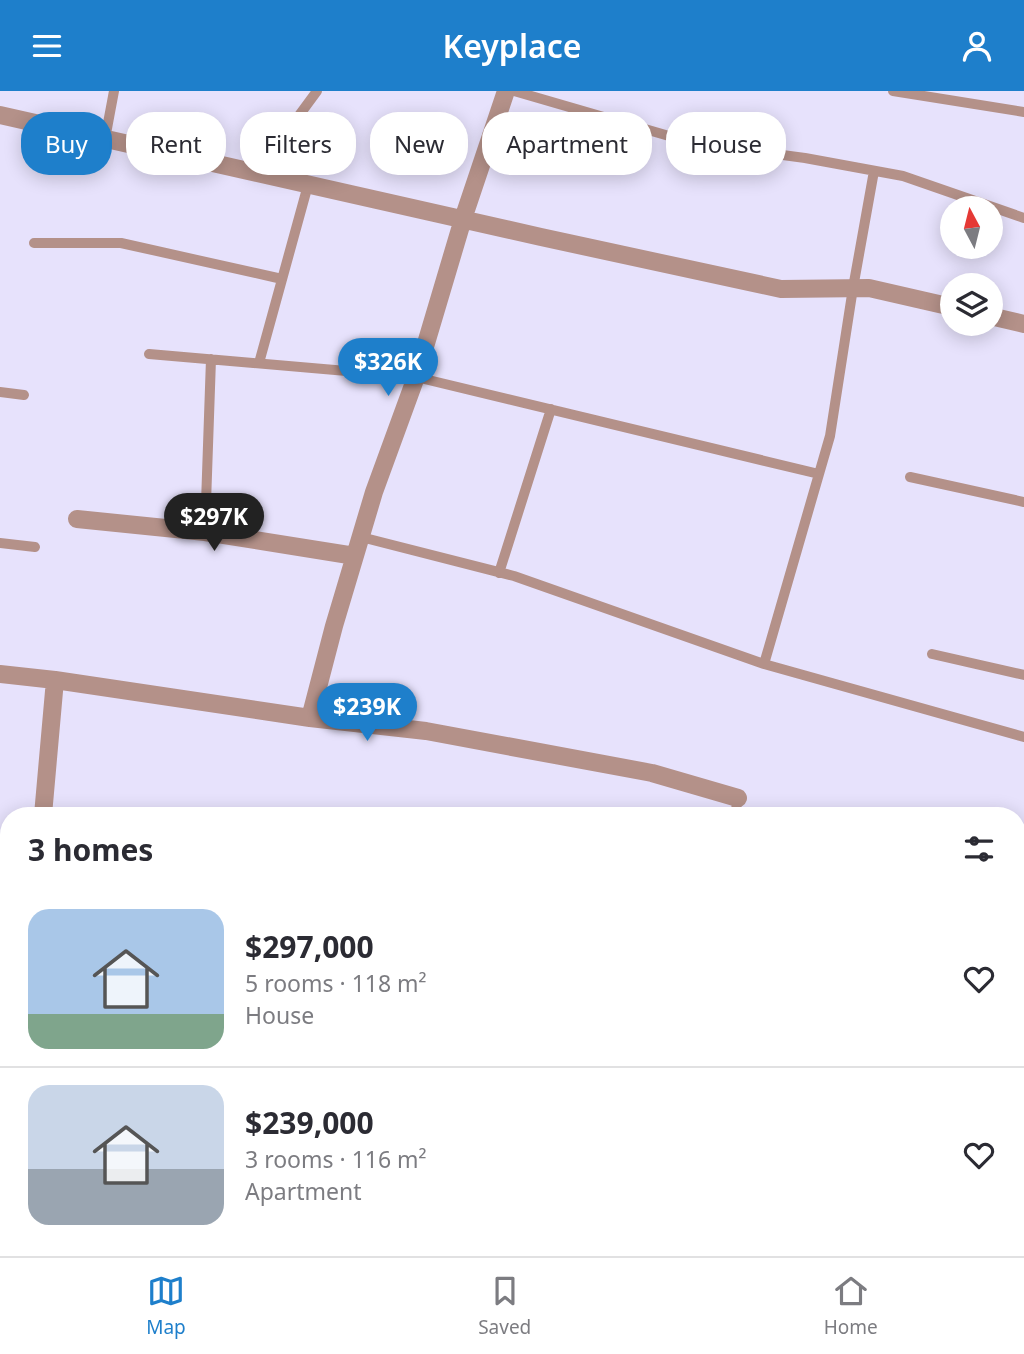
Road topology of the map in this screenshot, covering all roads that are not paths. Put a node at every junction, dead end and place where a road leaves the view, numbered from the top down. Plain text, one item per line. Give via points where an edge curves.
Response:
1 (114, 91) edge
2 (317, 91) edge
3 (506, 91) edge
4 (514, 91) edge
5 (893, 91) edge
6 (110, 112) edge
7 (1024, 112) edge
8 (0, 115) edge
9 (21, 120) edge
10 (112, 141) edge
11 (874, 171) junction
12 (271, 176) junction
13 (308, 185) junction
14 (1024, 218) edge
15 (463, 219) junction
16 (34, 243) dead end
17 (282, 279) junction
18 (853, 288) junction
19 (940, 304) edge
20 (1003, 319) edge
21 (1024, 324) edge
22 (149, 354) dead end
23 (211, 359) junction
24 (258, 363) junction
25 (416, 377) junction
26 (0, 393) edge
27 (24, 395) dead end
28 (551, 409) junction
29 (818, 474) junction
30 (910, 477) dead end
31 (1024, 502) edge
32 (77, 519) dead end
33 (205, 532) junction
34 (361, 537) junction
35 (0, 543) edge
36 (35, 547) dead end
37 (355, 555) junction
38 (499, 573) junction
39 (932, 654) dead end
40 (764, 664) junction
41 (0, 674) edge
42 (1024, 675) edge
43 (55, 680) junction
44 (310, 717) junction
45 (1024, 737) edge
46 (44, 807) edge
47 (736, 807) edge

1 - 6 lane
2 - 12 lane via 292,125
3 - 15 street
4 - 11 lane via 731,154 760,152
5 - 7 lane
8 - 9 street
10 - 12 street
11 - 14 lane via 903,176
11 - 18 lane
12 - 13 street
13 - 15 street
13 - 17 lane
15 - 18 street via 781,289
15 - 25 street
16 - 17 lane via 121,243
17 - 24 lane
18 - 19 street
18 - 29 lane via 830,436
20 - 21 street
22 - 23 lane
23 - 24 lane
23 - 33 lane
24 - 25 lane
25 - 28 lane
25 - 34 street
26 - 27 lane
28 - 29 lane
28 - 38 lane
29 - 40 lane
30 - 31 lane
32 - 33 street
33 - 37 street
34 - 37 street
34 - 38 lane
35 - 36 lane
37 - 44 street
38 - 40 lane
39 - 42 lane
40 - 45 lane
41 - 43 street
43 - 44 street
43 - 46 street
44 - 47 street via 426,731 652,773

